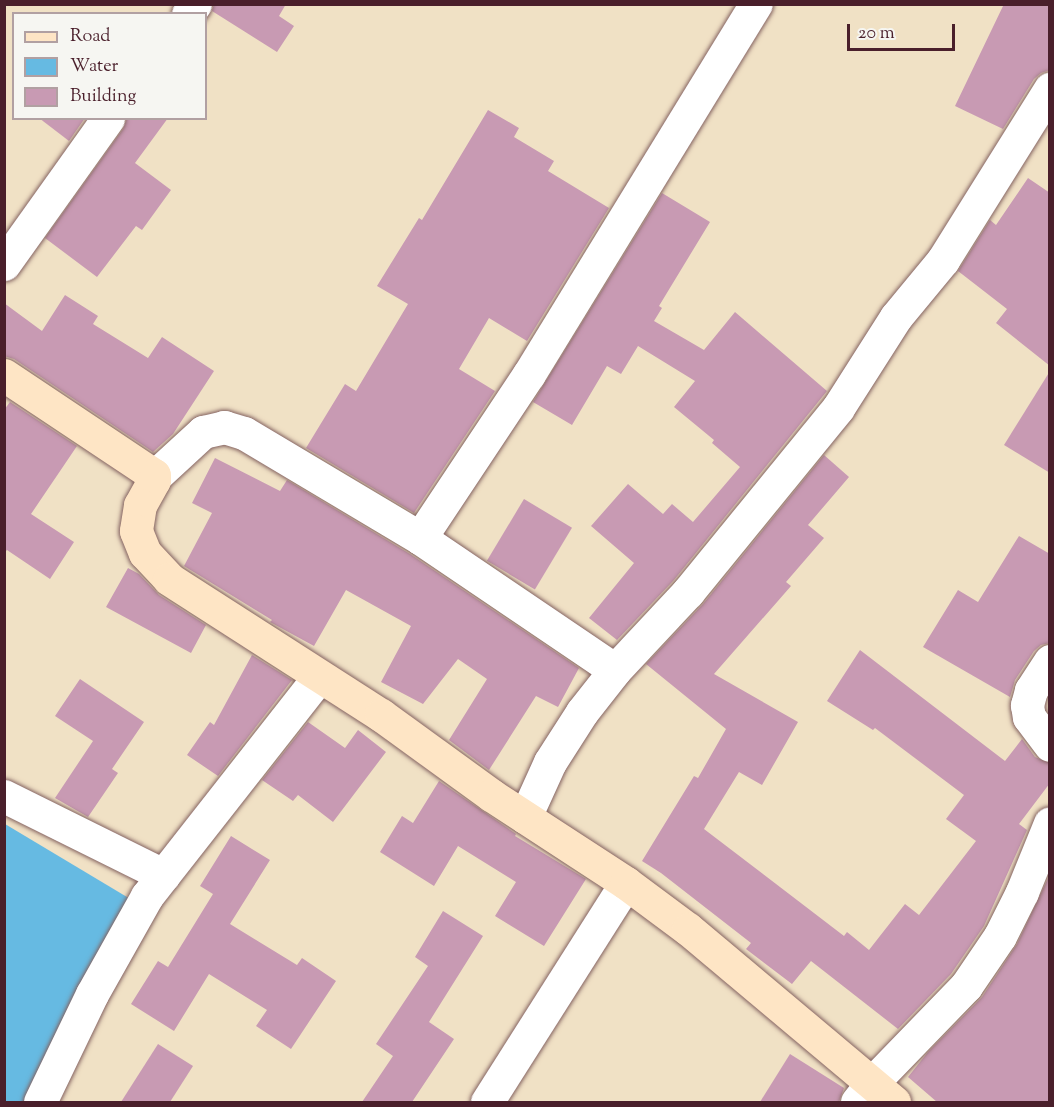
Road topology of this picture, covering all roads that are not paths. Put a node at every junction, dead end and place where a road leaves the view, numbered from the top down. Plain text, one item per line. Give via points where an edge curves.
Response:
1 (756, 4) edge
2 (1050, 89) edge
3 (107, 120) edge
4 (4, 264) edge
5 (4, 375) edge
6 (154, 477) junction
7 (420, 538) junction
8 (1050, 661) edge
9 (615, 670) junction
10 (319, 677) junction
11 (1050, 745) edge
12 (4, 796) edge
13 (525, 818) junction
14 (1050, 823) edge
15 (163, 875) junction
16 (626, 883) junction
17 (874, 1096) edge
18 (40, 1102) edge
19 (487, 1102) edge

1 - 7 street via 530,374
2 - 9 street via 943,260 896,317 838,408 688,592
3 - 4 street
5 - 6 street
6 - 7 street via 203,432 224,427 244,433
6 - 10 street via 140,505 136,531 145,553 169,579
7 - 9 street
8 - 11 street via 1031,690 1027,705 1029,717
9 - 13 street via 550,762
10 - 13 street via 381,715
10 - 15 street
12 - 15 street
13 - 16 street
14 - 17 street via 1000,936 966,986
15 - 18 street via 92,994
16 - 17 street via 697,936
16 - 19 street

